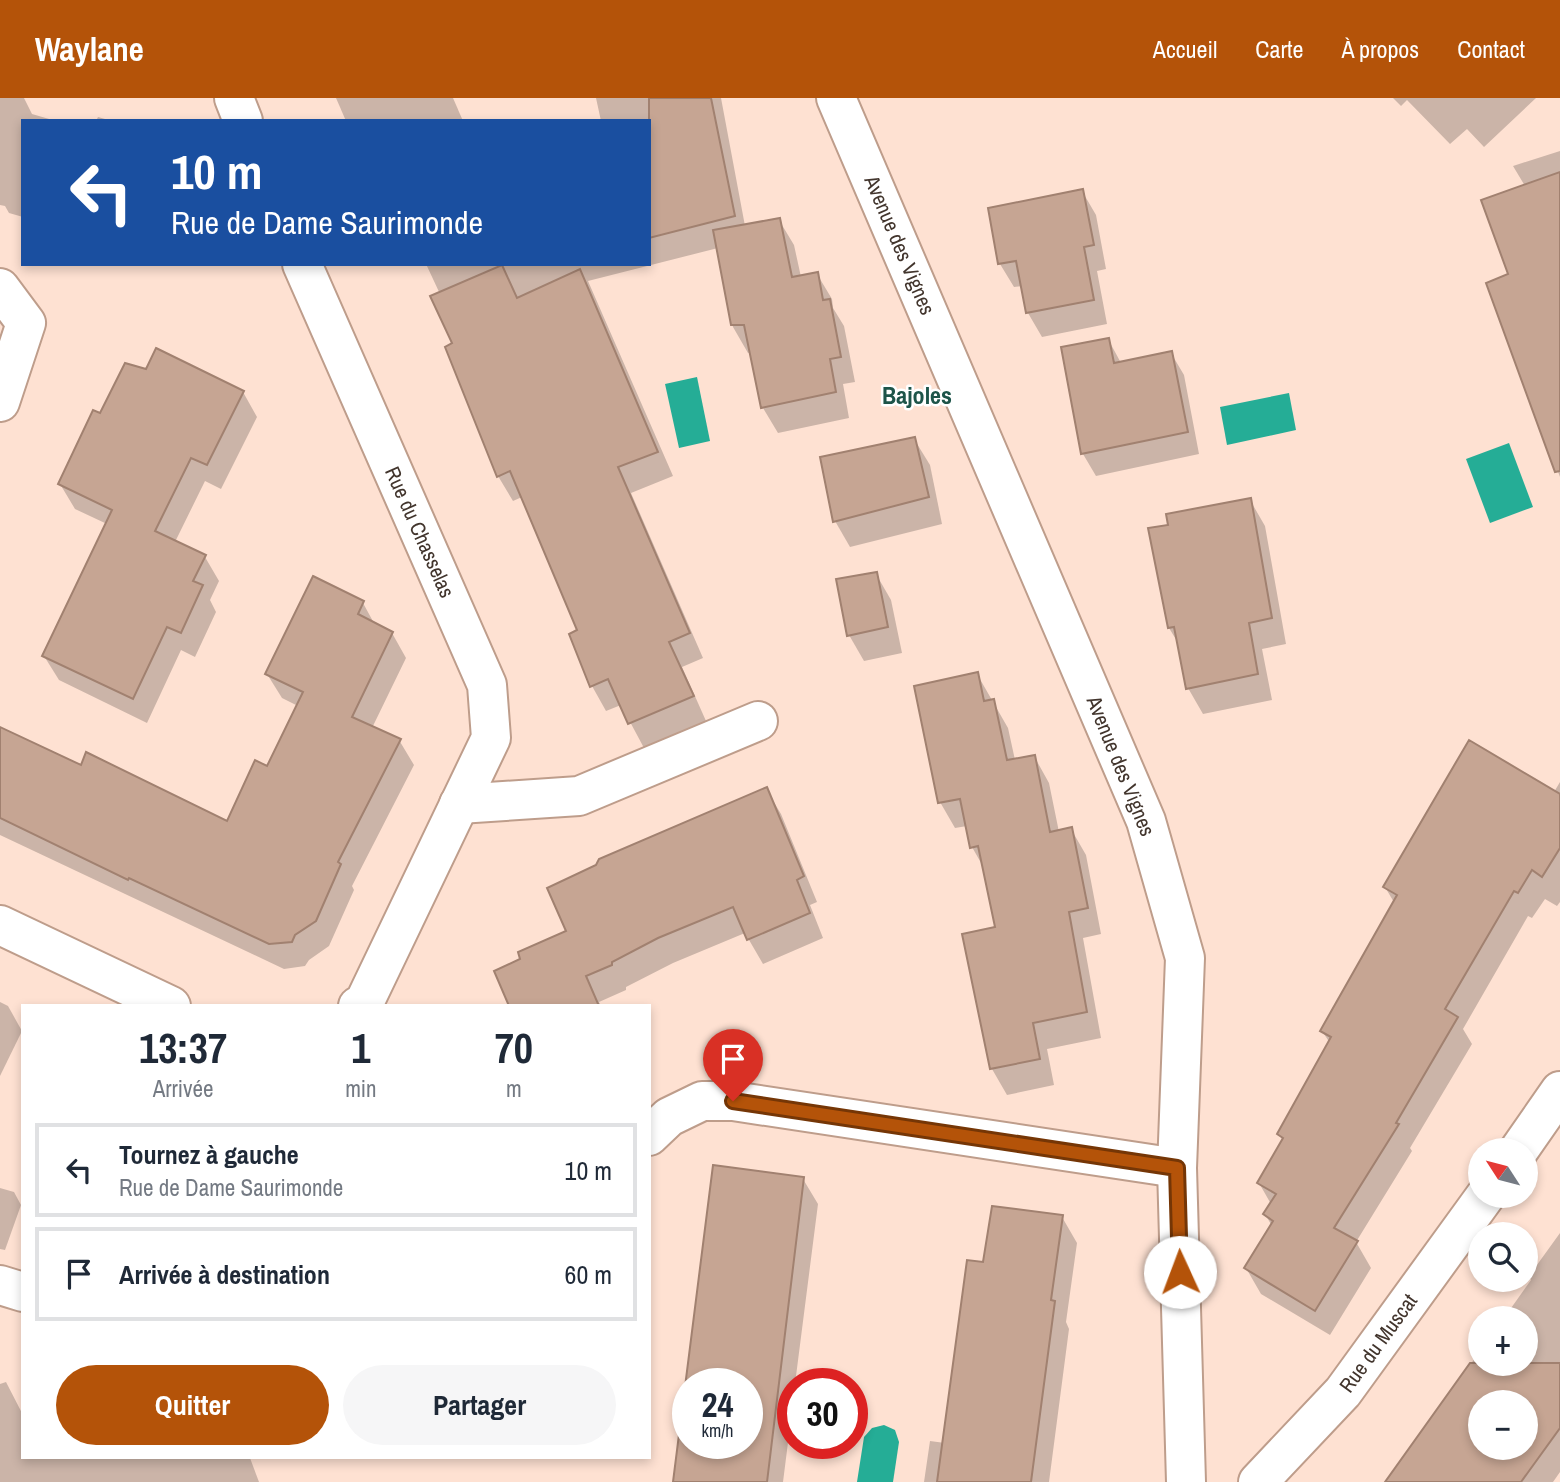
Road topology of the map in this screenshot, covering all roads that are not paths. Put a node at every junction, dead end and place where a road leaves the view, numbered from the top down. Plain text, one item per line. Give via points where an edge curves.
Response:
1 (234, 98) edge
2 (836, 98) edge
3 (242, 119) edge
4 (303, 266) edge
5 (0, 288) edge
6 (0, 402) edge
7 (758, 721) dead end
8 (460, 804) junction
9 (0, 925) edge
10 (167, 1004) edge
11 (362, 1004) edge
12 (1560, 1091) edge
13 (651, 1134) edge
14 (1527, 1138) edge
15 (1177, 1168) junction
16 (1477, 1208) edge
17 (0, 1285) edge
18 (21, 1291) edge
19 (1186, 1482) edge
20 (1258, 1482) edge

1 - 3 street
2 - 15 street, Avenue des Vignes via 1146,821 1185,958
4 - 8 street, Rue du Chasselas via 487,685 491,738
5 - 6 street via 26,323
7 - 8 street via 579,796
8 - 11 street, Rue du Chasselas
9 - 10 street
12 - 14 street
13 - 15 street via 669,1117 702,1101 733,1101
15 - 19 street, Avenue des Vignes
16 - 20 street, Rue du Muscat via 1343,1392
17 - 18 street

